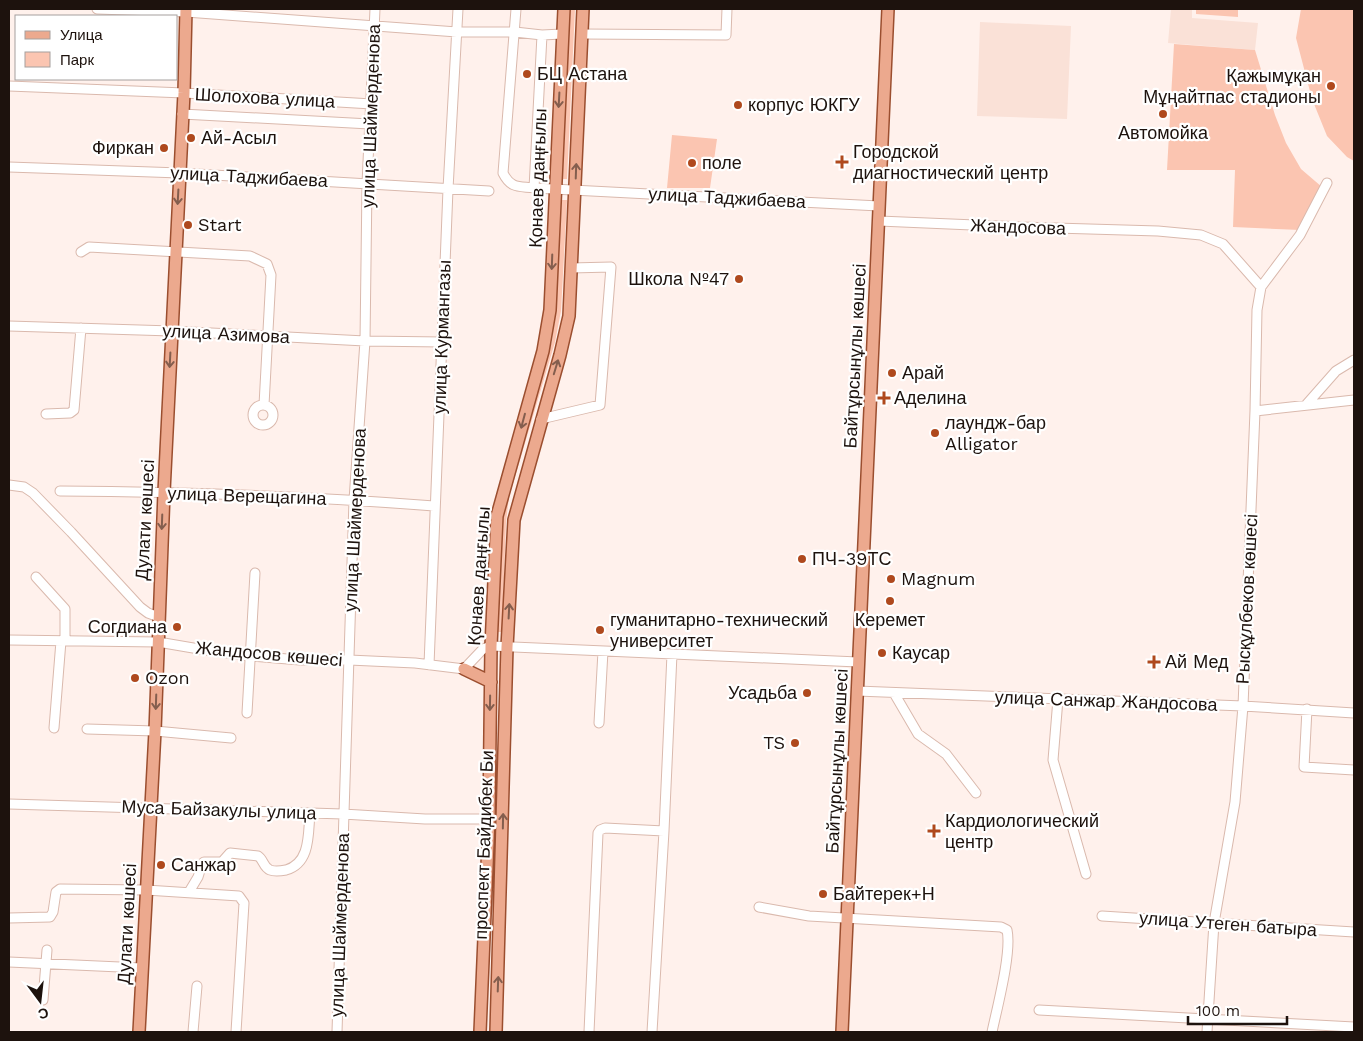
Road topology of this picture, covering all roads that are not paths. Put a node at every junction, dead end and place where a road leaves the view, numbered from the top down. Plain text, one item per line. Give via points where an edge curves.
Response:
1 (97, 9) edge
2 (375, 9) edge
3 (458, 9) edge
4 (516, 9) edge
5 (564, 9) edge
6 (583, 9) edge
7 (727, 9) edge
8 (888, 9) edge
9 (186, 11) edge
10 (374, 26) junction
11 (457, 32) junction
12 (515, 32) junction
13 (542, 34) junction
14 (562, 34) junction
15 (582, 34) junction
16 (9, 86) edge
17 (184, 93) junction
18 (372, 104) junction
19 (182, 114) junction
20 (370, 124) junction
21 (9, 167) edge
22 (180, 173) junction
23 (1327, 183) dead end
24 (367, 184) junction
25 (534, 188) junction
26 (448, 189) junction
27 (555, 190) junction
28 (575, 190) junction
29 (488, 191) dead end
30 (879, 206) junction
31 (879, 221) junction
32 (81, 252) dead end
33 (175, 252) junction
34 (571, 268) junction
35 (1261, 287) junction
36 (9, 326) edge
37 (81, 328) junction
38 (172, 331) junction
39 (267, 335) junction
40 (365, 341) junction
41 (443, 342) junction
42 (1354, 360) edge
43 (1354, 400) edge
44 (264, 404) dead end
45 (1306, 405) junction
46 (1255, 411) junction
47 (46, 414) dead end
48 (541, 419) junction
49 (10, 485) edge
50 (60, 491) dead end
51 (164, 492) junction
52 (354, 500) junction
53 (434, 506) junction
54 (255, 574) dead end
55 (36, 577) dead end
56 (158, 617) junction
57 (9, 640) edge
58 (63, 640) junction
59 (158, 642) junction
60 (491, 646) junction
61 (507, 647) junction
62 (603, 651) junction
63 (672, 654) junction
64 (250, 656) junction
65 (349, 660) junction
66 (506, 660) joint
67 (858, 662) junction
68 (429, 665) junction
69 (464, 669) junction
70 (491, 682) junction
71 (857, 691) junction
72 (894, 693) junction
73 (1058, 699) junction
74 (1243, 706) junction
75 (1307, 710) junction
76 (247, 713) dead end
77 (1354, 713) edge
78 (599, 723) dead end
79 (54, 728) dead end
80 (87, 730) dead end
81 (155, 731) junction
82 (231, 738) dead end
83 (1354, 770) edge
84 (976, 792) dead end
85 (9, 804) edge
86 (152, 808) junction
87 (310, 812) junction
88 (343, 814) junction
89 (489, 819) junction
90 (664, 831) junction
91 (1086, 874) dead end
92 (146, 890) junction
93 (189, 892) junction
94 (759, 907) dead end
95 (1102, 916) dead end
96 (9, 918) edge
97 (847, 918) junction
98 (1214, 922) junction
99 (1354, 932) edge
100 (47, 950) dead end
101 (9, 962) edge
102 (46, 963) junction
103 (142, 968) junction
104 (197, 986) dead end
105 (43, 1000) dead end
106 (1039, 1010) dead end
107 (1207, 1019) junction
108 (1354, 1027) edge
109 (139, 1032) edge
110 (193, 1032) edge
111 (236, 1032) edge
112 (337, 1032) edge
113 (480, 1032) edge
114 (496, 1032) edge
115 (589, 1032) edge
116 (652, 1032) edge
117 (842, 1032) edge
118 (992, 1032) edge
119 (1207, 1032) edge

1 - 9 street
2 - 10 street, улица Шаймерденова
3 - 11 street, улица Курмангазы
4 - 12 street, улица Таджибаева
5 - 14 main road, Қонаев даңғылы
6 - 15 main road, Қонаев даңғылы
7 - 15 street via 726,35
8 - 30 main road
9 - 10 street
9 - 17 main road, Дулати көшесі
10 - 11 street
10 - 18 street, улица Шаймерденова
11 - 12 street
11 - 26 street, улица Курмангазы
12 - 13 street
12 - 25 street, улица Таджибаева via 504,173 512,185
13 - 14 street
13 - 25 street
14 -> 27 main road, Қонаев даңғылы
28 -> 15 main road, Қонаев даңғылы
16 - 17 street, Шолохова улица
17 - 18 street, Шолохова улица
17 - 19 main road, Дулати көшесі
18 - 20 street, улица Шаймерденова
19 - 20 street, Шолохова улица
19 - 22 main road, Дулати көшесі
20 - 24 street, улица Шаймерденова
21 - 22 street, улица Таджибаева
22 - 24 street, улица Таджибаева
22 -> 33 main road, Дулати көшесі
23 - 35 street, Рысқұлбеков көшесі via 1300,235
24 - 26 street, улица Таджибаева
24 - 40 street, улица Шаймерденова
25 - 27 street, улица Таджибаева
26 - 29 street, улица Таджибаева
26 - 41 street, улица Курмангазы
27 - 28 street, улица Таджибаева
27 -> 60 main road, Қонаев даңғылы via 550,310 543,351 498,516
28 - 30 street, улица Таджибаева
28 - 34 main road, Қонаев даңғылы
30 - 31 main road, Байтұрсынұлы көшесі
31 - 35 street, Жандосова via 1201,235 1223,244
31 - 67 main road, Байтұрсынұлы көшесі
32 - 33 street via 89,246
33 - 38 main road, Дулати көшесі
33 - 39 street via 250,256 267,264 271,274
48 -> 34 main road, Қонаев даңғылы via 569,316
34 - 48 street via 611,267 600,405
35 - 46 street, Рысқұлбеков көшесі via 1257,310
36 - 37 street, улица Азимова
37 - 38 street, улица Азимова
37 - 47 street via 74,410
38 - 39 street, улица Азимова
38 -> 51 main road, Дулати көшесі
39 - 40 street, улица Азимова
39 - 44 street
40 - 41 street, улица Азимова
40 - 52 street, улица Шаймерденова
41 - 53 street, улица Курмангазы
42 - 45 street via 1336,371
43 - 45 street
45 - 46 street
46 - 74 street, Рысқұлбеков көшесі
61 -> 48 main road, Қонаев даңғылы via 514,520
49 - 56 street via 24,487 33,493 140,607
50 - 51 street, улица Верещагина
51 - 52 street, улица Верещагина
51 -> 56 main road, Дулати көшесі
52 - 53 street, улица Верещагина
52 - 65 street, улица Шаймерденова
53 - 68 street, улица Курмангазы
54 - 64 street
55 - 58 street via 65,608
56 - 59 main road, Дулати көшесі
57 - 58 street, Жандосов көшесі
58 - 59 street, Жандосов көшесі
58 - 79 street
59 - 64 street, Жандосов көшесі
59 -> 81 main road, Дулати көшесі
60 - 61 street
60 - 69 street
60 - 70 main road, Қонаев даңғылы
61 - 62 street
61 - 66 main road, Қонаев даңғылы
62 - 63 street
62 - 78 street
63 - 67 street
63 - 90 street
64 - 65 street, Жандосов көшесі
64 - 76 street
65 - 68 street, Жандосов көшесі
65 - 88 street, улица Шаймерденова
114 -> 66 main road, проспект Байдибек Би
67 - 71 main road, Байтұрсынұлы көшесі
68 - 69 street, Жандосов көшесі
69 - 70 main road
70 -> 89 main road, Қонаев даңғылы
71 - 72 street, улица Санжар Жандосова
71 - 97 main road, Байтұрсынұлы көшесі
72 - 73 street, улица Санжар Жандосова
72 - 84 street via 918,734 946,754
73 - 74 street, улица Санжар Жандосова
73 - 91 street via 1053,760
74 - 75 street, улица Санжар Жандосова
74 - 98 street, Рысқұлбеков көшесі via 1235,802
75 - 77 street, улица Санжар Жандосова
75 - 83 street via 1304,767
80 - 81 street
81 - 82 street
81 - 86 main road, Дулати көшесі
85 - 86 street, Муса Байзакулы улица
86 - 87 street, Муса Байзакулы улица
86 - 92 main road, Дулати көшесі
87 - 88 street, Муса Байзакулы улица
87 - 93 street via 304,856 294,867 274,871 265,866 258,856 230,853 222,862 204,862
88 - 89 street, Муса Байзакулы улица
88 - 112 street, улица Шаймерденова
89 - 113 main road, Қонаев даңғылы
90 - 115 street via 605,828 598,833
90 - 116 street
92 - 93 street
92 - 96 street via 60,889 56,892 50,917
92 - 103 main road, Дулати көшесі
93 - 111 street via 240,896 244,903
94 - 97 street via 809,916
95 - 98 street, улица Утеген батыра
97 - 117 main road, Байтұрсынұлы көшесі
97 - 118 street via 1001,927 1007,930 1004,976
98 - 99 street, улица Утеген батыра
98 - 107 street, Рысқұлбеков көшесі
100 - 102 street
101 - 102 street
102 - 103 street
102 - 105 street
103 - 109 main road, Дулати көшесі
104 - 110 street
106 - 107 street
107 - 108 street
107 - 119 street, Рысқұлбеков көшесі

